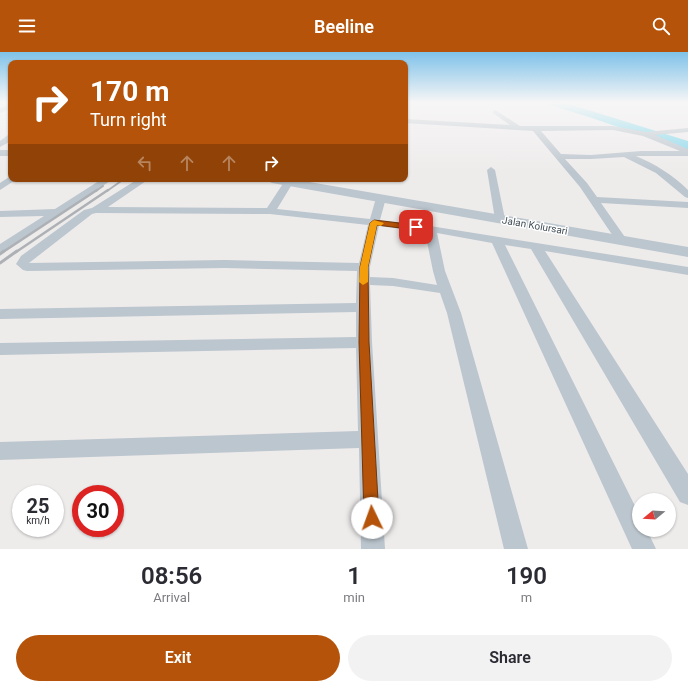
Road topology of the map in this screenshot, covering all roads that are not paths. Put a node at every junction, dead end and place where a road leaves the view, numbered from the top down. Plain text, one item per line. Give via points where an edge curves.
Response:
1 (500, 126) edge
2 (517, 126) edge
3 (520, 128) junction
4 (535, 129) junction
5 (688, 130) edge
6 (646, 134) junction
7 (688, 153) edge
8 (623, 154) junction
9 (560, 156) junction
10 (491, 170) dead end
11 (103, 182) edge
12 (139, 182) edge
13 (281, 182) edge
14 (287, 184) junction
15 (688, 195) edge
16 (381, 198) junction
17 (594, 200) junction
18 (688, 205) edge
19 (96, 210) junction
20 (270, 211) junction
21 (56, 212) junction
22 (0, 214) edge
23 (375, 218) junction
24 (500, 219) junction
25 (430, 229) junction
26 (621, 240) junction
27 (497, 241) junction
28 (536, 247) junction
29 (0, 249) edge
30 (688, 252) edge
31 (688, 271) edge
32 (364, 274) junction
33 (445, 290) junction
34 (364, 307) junction
35 (0, 314) edge
36 (364, 342) junction
37 (0, 350) edge
38 (368, 439) junction
39 (0, 451) edge
40 (688, 494) edge
41 (373, 549) edge
42 (516, 549) edge
43 (644, 549) edge

1 - 3 street
2 - 3 street
3 - 4 street
4 - 6 street via 612,128
4 - 9 street
5 - 6 street
6 - 7 street
7 - 8 street
8 - 9 street
8 - 15 street via 659,172
9 - 17 street
10 - 24 street
11 - 21 street
12 - 19 street
13 - 14 street, Jalan Kolursari
14 - 16 street, Jalan Kolursari
14 - 20 street
16 - 23 street
16 - 24 street, Jalan Kolursari
17 - 18 street
17 - 26 street
19 - 20 street
19 - 32 street via 83,215 25,259 22,264 27,267 39,267 225,264
20 - 23 street
21 - 22 street
21 - 29 street
23 - 25 street
23 - 32 street
24 - 26 street, Jalan Kolursari
25 - 27 street
25 - 33 street
26 - 30 street, Jalan Kolursari
27 - 28 street
27 - 43 street
28 - 31 street
28 - 40 street
32 - 33 street via 393,282
32 - 34 street
33 - 42 street via 454,313
34 - 35 street
34 - 36 street
36 - 37 street
36 - 38 street
38 - 39 street
38 - 41 street

